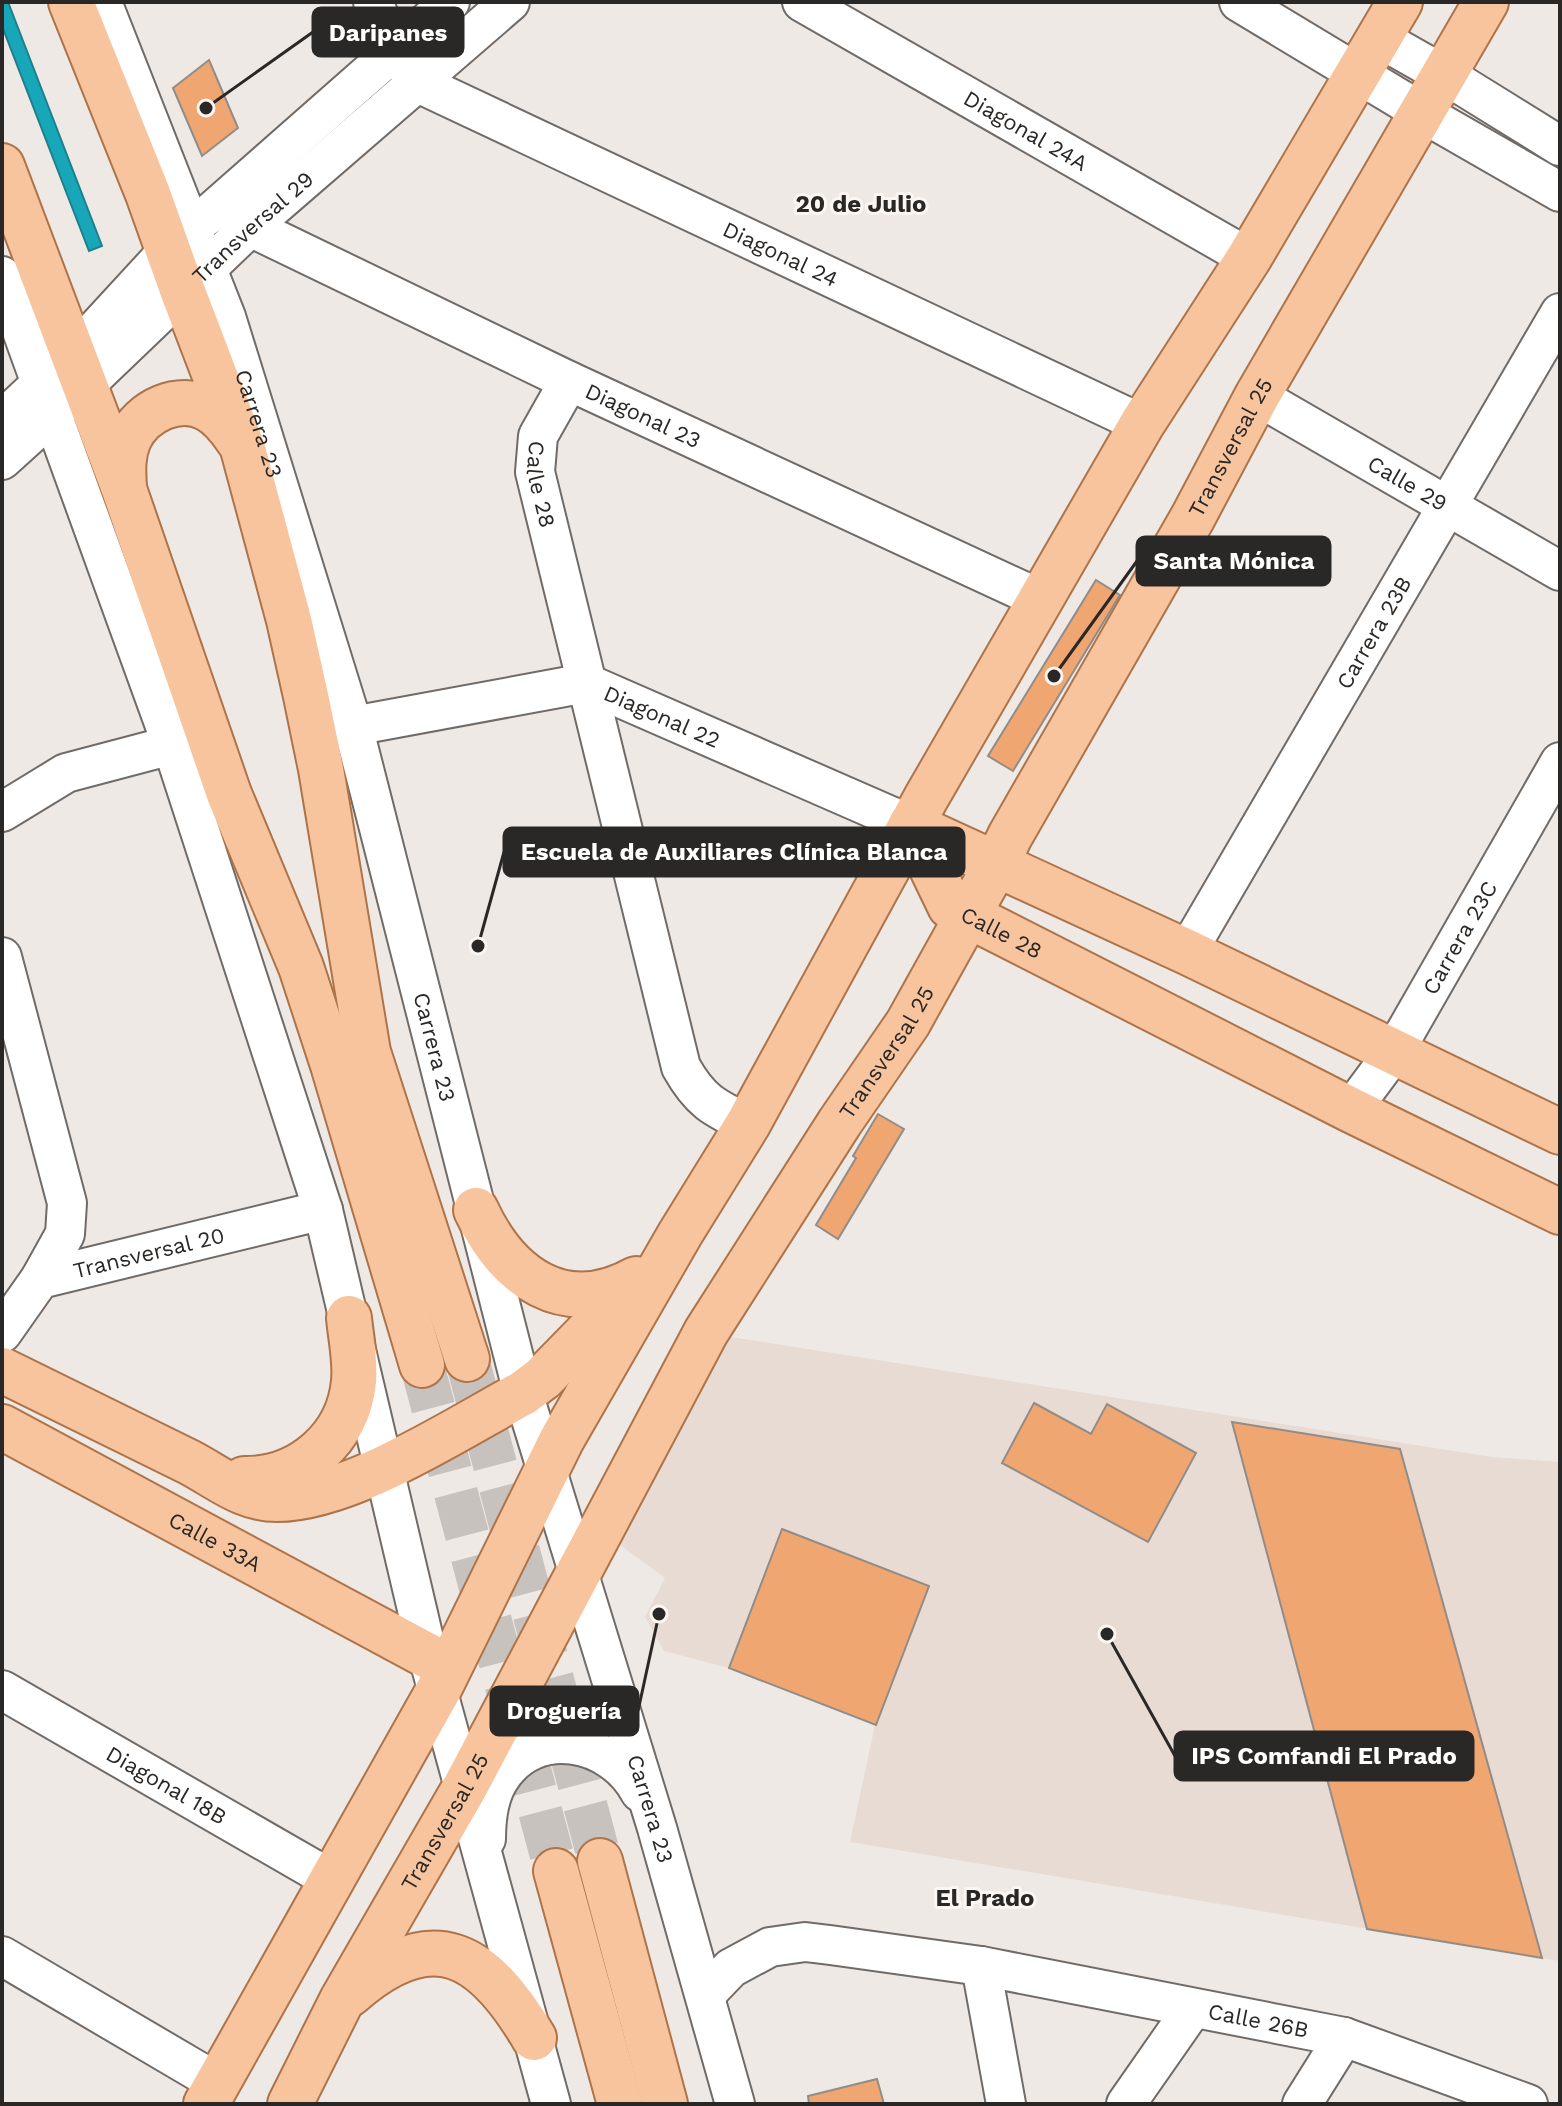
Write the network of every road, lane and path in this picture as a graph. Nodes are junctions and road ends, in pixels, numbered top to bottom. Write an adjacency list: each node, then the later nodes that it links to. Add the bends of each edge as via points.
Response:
1 (71, 2): 19 (main road, via 148,194)
2 (102, 2): 19 (street, Carrera 23)
3 (373, 2): 10 (street)
4 (450, 2): 10 (street, Transversal 29)
5 (510, 2): 12 (street, Transversal 29)
6 (802, 2): 18 (street, Diagonal 24A)
7 (1239, 2): 9 (street)
8 (1486, 2): 11 (main road, Transversal 25)
9 (1379, 38): 11 (street); 13 (street); 18 (main road)
10 (394, 50): 12 (street); 19 (street, Transversal 29, via 208,215)
11 (1444, 74): 13 (main road, Transversal 25); 14 (street)
12 (418, 83): 17 (street, Transversal 29); 26 (street, Diagonal 24)
13 (1421, 112): 16 (street); 24 (main road, Transversal 25)
14 (1560, 146)
15 (2, 166): 23 (main road)
16 (1560, 192)
17 (250, 227): 19 (street, Transversal 29); 22 (street, Diagonal 23)
18 (1249, 258): 26 (main road)
19 (187, 260): 23 (street, Transversal 29); 27 (main road, Carrera 23); 34 (street, Carrera 23, via 226,317)
20 (2, 276): 23 (street)
21 (1560, 313): 30 (street, Carrera 23B)
22 (569, 381): 32 (street, Diagonal 23); 33 (street, Calle 28, via 538,436 535,472)
23 (63, 384): 25 (street, Transversal 29); 28 (street, Transversal 29); 29 (main road); 35 (street)
24 (1257, 396): 30 (street, Calle 29); 39 (main road, Transversal 25)
25 (2, 420)
26 (1142, 424): 32 (main road)
27 (243, 449): 29 (main road, via 208,409 184,403 165,406 147,416 128,441); 55 (main road, Carrera 23, via 306,696 368,1052)
28 (2, 460)
29 (124, 489): 56 (main road, via 229,794 301,967)
30 (1447, 507): 31 (street, Calle 29); 41 (street, Carrera 23B)
31 (1560, 571)
32 (1040, 599): 38 (main road)
33 (586, 683): 34 (street, Diagonal 22); 38 (street, Diagonal 22); 45 (street, Calle 28, via 681,1067 695,1091)
34 (353, 726): 48 (street, Carrera 23)
35 (172, 745): 37 (street, via 66,773); 47 (street)
36 (1560, 762): 43 (street, Carrera 23C)
37 (2, 812)
38 (911, 825): 39 (main road); 40 (main road, Calle 28, via 950,906); 45 (main road)
39 (997, 863): 40 (main road, Transversal 25); 41 (main road)
40 (968, 916): 44 (main road, Calle 28); 63 (main road, Transversal 25, via 908,1023 706,1332)
41 (1187, 952): 43 (main road)
42 (2, 957): 52 (street, via 67,1203 65,1234)
43 (1394, 1052): 44 (street, Carrera 23C); 46 (main road)
44 (1351, 1110): 49 (main road, Calle 28)
45 (748, 1124): 50 (main road)
46 (1560, 1132)
47 (323, 1210): 52 (street, Transversal 20); 53 (street)
48 (476, 1210): 51 (main road, via 512,1264 559,1293 603,1293); 58 (street, Carrera 23)
49 (1560, 1212)
50 (680, 1234): 51 (main road); 61 (main road)
51 (645, 1274): 58 (main road)
52 (40, 1279): 54 (street)
53 (349, 1318): 60 (main road, via 352,1395 324,1447 299,1466 269,1478 227,1477); 62 (street)
54 (2, 1333)
55 (467, 1359)
56 (422, 1365)
57 (2, 1370): 60 (main road)
58 (523, 1393): 61 (street, Carrera 23); 62 (main road)
59 (2, 1427): 64 (main road, Calle 33A)
60 (197, 1466): 62 (main road, via 246,1494 278,1499 335,1488)
61 (546, 1467): 63 (street, Carrera 23); 64 (main road)
62 (383, 1468): 64 (street)
63 (578, 1570): 66 (main road, Transversal 25); 67 (street, Carrera 23)
64 (433, 1674): 66 (street); 71 (main road)
65 (2, 1690): 71 (street, Diagonal 18B)
66 (465, 1787): 70 (street); 75 (main road, Transversal 25)
67 (657, 1828): 70 (street, via 637,1786 614,1761 589,1748 544,1747 507,1768 491,1797 486,1834); 74 (street, Carrera 23)
68 (600, 1861): 83 (main road)
69 (556, 1871): 82 (main road)
70 (491, 1879): 78 (street)
71 (332, 1880): 79 (main road)
72 (2, 1956): 79 (street)
73 (981, 1966): 74 (street, Calle 26B, via 794,1943 752,1954); 76 (street, Calle 26B); 85 (street)
74 (706, 1994): 84 (street, Carrera 23)
75 (342, 2000): 78 (main road, via 391,1964 424,1954 446,1955 468,1961 493,1980); 80 (main road, Transversal 25)
76 (1193, 2008): 77 (street, Calle 26B); 86 (street)
77 (1344, 2037): 87 (street); 88 (street, Calle 26B)
78 (534, 2038): 81 (street)
79 (212, 2093)
80 (290, 2104)
81 (551, 2104)
82 (620, 2104)
83 (665, 2104)
84 (735, 2104)
85 (1006, 2104)
86 (1126, 2104)
87 (1302, 2104)
88 (1528, 2104)

